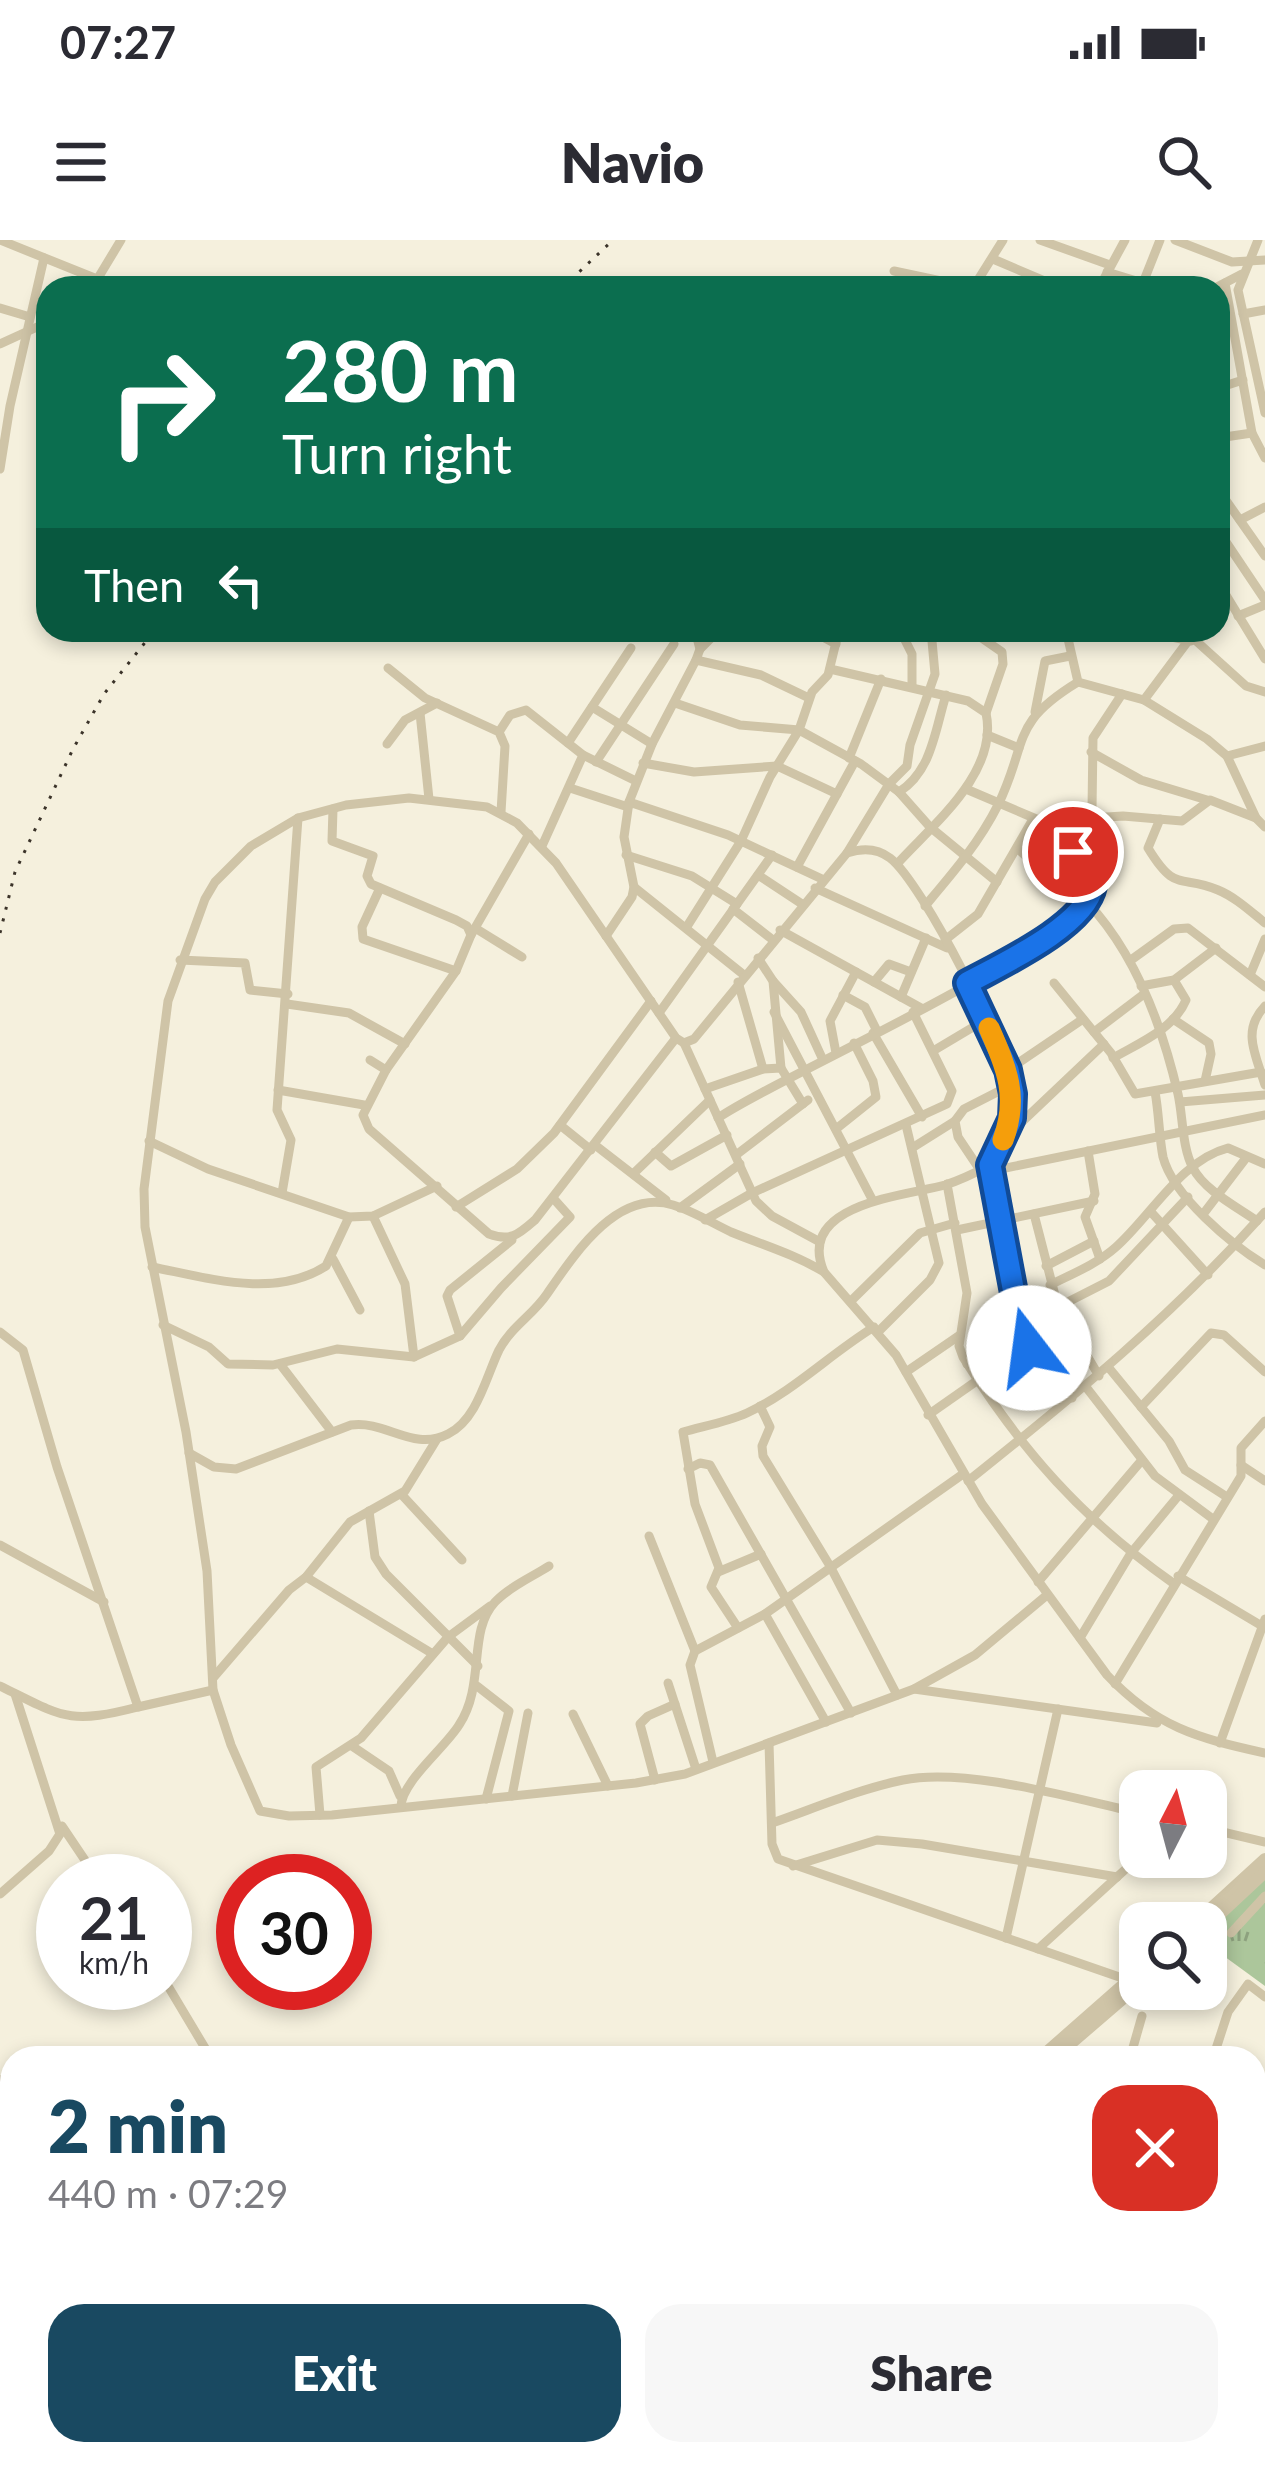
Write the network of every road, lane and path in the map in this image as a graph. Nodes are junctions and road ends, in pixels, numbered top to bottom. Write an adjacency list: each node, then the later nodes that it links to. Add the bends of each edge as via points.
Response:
1 (0, 240): 10 (street)
2 (121, 240): 18 (street)
3 (1003, 240): 11 (street)
4 (1125, 240): 13 (street)
5 (1160, 240): 24 (street)
6 (1174, 240): 9 (street)
7 (1258, 240): 14 (street)
8 (1047, 241): 13 (street)
9 (1201, 245): 14 (street)
10 (44, 258): 16 (street); 17 (street)
11 (993, 259): 20 (street); 21 (street)
12 (1265, 260): 14 (street)
13 (1109, 268): 22 (street); 23 (street)
14 (1245, 269): 25 (street); 31 (street, via 1238,290)
15 (894, 271): 19 (street)
16 (40, 276)
17 (79, 276)
18 (99, 276)
19 (918, 276)
20 (982, 276)
21 (1033, 276)
22 (1105, 276)
23 (1124, 276)
24 (1146, 276)
25 (1230, 279)
26 (36, 292): 29 (street)
27 (0, 308): 29 (street)
28 (1265, 310): 31 (street)
29 (30, 317): 34 (street)
30 (1230, 318): 33 (street)
31 (1245, 320): 33 (street); 39 (street)
32 (36, 327): 34 (street)
33 (1234, 331): 35 (street); 37 (street)
34 (26, 332): 36 (street); 43 (street)
35 (1230, 332)
36 (0, 344)
37 (1243, 380): 38 (street); 40 (street)
38 (1230, 384)
39 (1265, 412)
40 (1252, 433): 41 (street); 42 (street)
41 (1230, 436)
42 (1265, 458)
43 (0, 469)
44 (1230, 506): 46 (street)
45 (1265, 507): 46 (street)
46 (1240, 520): 48 (street)
47 (1230, 551): 50 (street)
48 (1265, 556)
49 (1230, 602): 51 (street)
50 (1265, 603): 51 (street)
51 (1238, 616): 66 (street)
52 (696, 642): 64 (street)
53 (709, 642): 64 (street)
54 (833, 642): 62 (street)
55 (906, 642): 71 (street)
56 (933, 642): 72 (street)
57 (990, 642): 83 (street, via 1004,658)
58 (1068, 642): 65 (street)
59 (1187, 642): 77 (street)
60 (1195, 642): 73 (street, via 1246,686)
61 (674, 644): 84 (street)
62 (836, 644): 68 (street)
63 (631, 648): 80 (street)
64 (698, 655): 76 (street); 79 (street)
65 (1070, 656): 70 (street); 81 (street, via 1045,661)
66 (1265, 659)
67 (388, 668): 78 (street)
68 (830, 669): 69 (street); 76 (street)
69 (881, 680): 71 (street); 97 (street)
70 (1078, 682): 74 (street); 81 (street)
71 (912, 687): 72 (street)
72 (929, 691): 75 (street); 103 (street, via 907,766)
73 (1265, 692)
74 (1122, 694): 77 (street); 93 (street)
75 (946, 695): 83 (street); 106 (street, via 920,775)
76 (808, 698): 85 (street)
77 (1144, 700): 95 (street)
78 (437, 703): 82 (street); 86 (street)
79 (675, 703): 85 (street, via 740,725); 90 (street)
80 (592, 707): 84 (street); 88 (street)
81 (1035, 712): 92 (street)
82 (420, 713): 89 (street); 108 (street)
83 (986, 713): 87 (street)
84 (620, 726): 90 (street); 98 (street)
85 (799, 730): 97 (street); 100 (street)
86 (499, 732): 88 (street, via 526,710); 113 (street)
87 (986, 735): 92 (street); 105 (street)
88 (568, 743): 94 (street)
89 (387, 744)
90 (652, 744): 99 (street)
91 (1265, 746): 95 (street)
92 (1019, 748): 110 (street)
93 (1090, 752): 96 (street); 101 (street)
94 (584, 754): 98 (street); 104 (street)
95 (1227, 756): 118 (street)
96 (1103, 759): 101 (street); 109 (street, via 1141,780)
97 (852, 760): 103 (street); 107 (street)
98 (596, 762): 102 (street)
99 (643, 764): 100 (street, via 694,772); 102 (street)
100 (777, 766): 107 (street); 121 (street)
101 (1094, 770): 116 (street)
102 (636, 782): 111 (street)
103 (889, 784): 106 (street); 124 (street)
104 (570, 788): 111 (street); 122 (street)
105 (966, 789): 110 (street); 119 (street)
106 (899, 792): 119 (street)
107 (837, 794): 129 (street)
108 (429, 799): 112 (street); 113 (street)
109 (1210, 800): 117 (street, via 1182,820); 118 (street)
110 (999, 803): 115 (street); 127 (street)
111 (628, 805): 121 (street); 125 (street)
112 (333, 809): 114 (street); 134 (street, via 332,841 369,852 367,880)
113 (501, 812): 120 (street)
114 (298, 818): 152 (street, via 264,836 215,882); 168 (street)
115 (1033, 819): 116 (street); 123 (street)
116 (1090, 819): 117 (street); 136 (street, via 1072,859 1093,886)
117 (1160, 819): 140 (street, via 1148,848 1172,878 1219,890)
118 (1261, 822)
119 (930, 827): 127 (street); 128 (street)
120 (529, 834): 122 (street); 142 (street)
121 (741, 841): 126 (street); 135 (street)
122 (542, 846): 144 (street)
123 (1017, 848): 131 (street); 136 (street, via 1063,890)
124 (847, 854): 128 (street, via 862,848); 132 (street)
125 (626, 855): 133 (street); 135 (street)
126 (772, 855): 129 (street); 130 (street)
127 (965, 857): 131 (street); 139 (street)
128 (897, 864): 139 (street)
129 (797, 867): 132 (street)
130 (758, 875): 137 (street); 138 (street)
131 (997, 882): 148 (street)
132 (819, 884): 137 (street); 145 (street)
133 (634, 887): 141 (street); 144 (street)
134 (380, 888): 142 (street); 154 (street, via 363,939)
135 (713, 889): 138 (street); 141 (street)
136 (1089, 899): 153 (street); 162 (street, via 1043,939)
137 (802, 904): 143 (street)
138 (735, 906): 143 (street); 147 (street)
139 (925, 906): 148 (street)
140 (1265, 923)
141 (686, 928): 147 (street)
142 (473, 932): 150 (street); 154 (street)
143 (777, 935): 151 (street); 155 (street)
144 (606, 936): 169 (street)
145 (926, 938): 148 (street); 156 (street)
146 (1265, 939): 157 (street)
147 (707, 945): 158 (street); 172 (street)
148 (947, 945): 162 (street)
149 (1216, 948): 153 (street, via 1181,927); 157 (street); 159 (street)
150 (521, 957)
151 (758, 958): 158 (street); 160 (street)
152 (180, 960): 168 (street, via 244,963 250,991); 216 (street)
153 (1131, 960): 165 (street)
154 (455, 971): 182 (street)
155 (856, 972): 161 (street); 166 (street)
156 (911, 973): 161 (street, via 889,964); 167 (street)
157 (1250, 975): 164 (street)
158 (741, 979): 180 (street, via 694,1040); 189 (street)
159 (1174, 980): 165 (street); 174 (street, via 1186,1000)
160 (773, 981): 173 (street); 188 (street, via 801,1012)
161 (874, 982): 167 (street)
162 (967, 983): 171 (street); 176 (street)
163 (1054, 983): 175 (street)
164 (1265, 987)
165 (1143, 990): 178 (street); 179 (street)
166 (843, 995): 177 (street, via 865,1007); 185 (street, via 830,1021)
167 (901, 997): 171 (street)
168 (287, 999): 182 (street, via 350,1013); 198 (street)
169 (652, 1001): 172 (street); 211 (street)
170 (1265, 1006): 194 (street, via 1250,1034)
171 (917, 1010): 177 (street); 184 (street)
172 (659, 1012): 180 (street)
173 (774, 1012): 191 (street); 193 (street)
174 (1173, 1018): 179 (street); 195 (street, via 1209,1043)
175 (1083, 1019): 178 (street); 192 (street)
176 (985, 1020): 184 (street); 192 (street)
177 (875, 1032): 181 (street); 207 (street)
178 (1094, 1032): 183 (street)
179 (1158, 1033): 186 (street); 197 (street)
180 (680, 1041): 201 (street); 218 (street)
181 (854, 1043): 185 (street); 212 (street, via 876,1097)
182 (405, 1044): 190 (street)
183 (1104, 1044): 186 (street); 217 (street)
184 (932, 1051): 207 (street, via 952,1091 947,1104)
185 (836, 1053): 188 (street)
186 (1114, 1058): 199 (street, via 1135,1094)
187 (370, 1060): 190 (street)
188 (824, 1060): 191 (street)
189 (763, 1069): 193 (street); 201 (street)
190 (386, 1070): 205 (street)
191 (804, 1070): 193 (street); 200 (street)
192 (1008, 1070): 196 (street)
193 (785, 1073): 204 (street); 208 (street)
194 (1264, 1077): 195 (street)
195 (1205, 1081): 197 (street)
196 (1011, 1085): 209 (street); 217 (street)
197 (1176, 1085): 199 (street); 203 (street)
198 (278, 1090): 205 (street); 234 (street, via 291,1140)
199 (1155, 1092): 215 (street)
200 (817, 1093): 204 (street); 212 (street)
201 (708, 1095): 208 (street); 222 (street)
202 (1265, 1095): 203 (street)
203 (1180, 1102): 213 (street)
204 (803, 1104): 224 (street)
205 (364, 1105): 232 (street, via 369,1129)
206 (1264, 1115): 213 (street)
207 (922, 1117): 210 (street)
208 (718, 1118): 214 (street)
209 (955, 1121): 219 (street); 228 (street, via 958,1137)
210 (906, 1124): 219 (street); 223 (street)
211 (560, 1125): 218 (street); 242 (street, via 517,1168)
212 (836, 1129): 223 (street)
213 (1186, 1132): 215 (street); 227 (street)
214 (727, 1135): 222 (street, via 671,1166); 224 (street)
215 (1163, 1136): 221 (street); 231 (street)
216 (149, 1141): 234 (street); 262 (street, via 144,1189)
217 (1003, 1141): 228 (street)
218 (593, 1147): 229 (street); 238 (street)
219 (912, 1148): 233 (street)
220 (1265, 1148): 225 (street)
221 (1088, 1151): 228 (street); 240 (street)
222 (656, 1152): 229 (street)
223 (849, 1152): 235 (street); 239 (street)
224 (738, 1160): 235 (street); 241 (street)
225 (1249, 1160): 226 (street); 227 (street, via 1221,1149); 236 (street)
226 (1265, 1164)
227 (1192, 1168): 231 (street); 236 (street)
228 (987, 1169): 230 (street); 250 (street)
229 (633, 1174): 241 (street)
230 (947, 1184): 233 (street); 253 (street)
231 (1176, 1184): 237 (street); 243 (street)
232 (437, 1186): 242 (street); 246 (street)
233 (924, 1190): 239 (street); 252 (street)
234 (282, 1193): 248 (street)
235 (752, 1193): 249 (street); 256 (street, via 772,1216)
236 (1219, 1194): 245 (street); 247 (street)
237 (1188, 1197): 245 (street); 251 (street)
238 (553, 1198): 254 (street); 273 (street, via 570,1217)
239 (873, 1201): 256 (street, via 832,1222)
240 (1094, 1201): 244 (street); 255 (street, via 1085,1217)
241 (676, 1206): 249 (street); 289 (street, via 627,1208 582,1246 504,1341 463,1424)
242 (456, 1207): 254 (street, via 489,1234)
243 (1151, 1212): 251 (street); 258 (street)
244 (1034, 1214): 250 (street); 261 (street)
245 (1204, 1214): 257 (street)
246 (373, 1216): 248 (street); 275 (street, via 408,1295)
247 (1261, 1216): 257 (street)
248 (349, 1217): 259 (street)
249 (705, 1220): 263 (street)
250 (1001, 1221): 253 (street); 274 (street)
251 (1162, 1225): 264 (street); 267 (street, via 1109,1281)
252 (932, 1227): 253 (street); 266 (street); 270 (street, via 936,1272)
253 (956, 1227): 272 (street, via 968,1293)
254 (516, 1237): 273 (street, via 450,1290)
255 (1094, 1241): 258 (street); 261 (street)
256 (820, 1242): 263 (street)
257 (1234, 1246): 260 (street); 264 (street)
258 (1100, 1258): 265 (street)
259 (333, 1259): 262 (street, via 289,1281 247,1284); 268 (street)
260 (1265, 1264)
261 (1046, 1266): 265 (street)
262 (152, 1267): 269 (street)
263 (824, 1272): 266 (street)
264 (1208, 1275): 279 (street)
265 (1050, 1286): 267 (street)
266 (852, 1300): 270 (street)
267 (1058, 1307): 279 (street)
268 (360, 1310)
269 (163, 1325): 276 (street, via 228,1364); 291 (street)
270 (876, 1329): 278 (street); 284 (street)
271 (0, 1332): 316 (street, via 23,1350)
272 (960, 1335): 277 (street); 278 (street)
273 (460, 1336): 275 (street)
274 (1023, 1338): 277 (street); 283 (street)
275 (414, 1357): 276 (street, via 338,1349)
276 (280, 1364): 288 (street)
277 (967, 1364): 281 (street)
278 (906, 1372): 286 (street)
279 (1104, 1372): 282 (street); 285 (street)
280 (1265, 1372): 285 (street, via 1211,1333)
281 (978, 1380): 286 (street); 290 (street)
282 (1086, 1387): 283 (street); 292 (street)
283 (1072, 1398): 290 (street)
284 (760, 1406): 294 (street, via 682,1432); 309 (street, via 770,1427 764,1456)
285 (1141, 1407): 299 (street, via 1185,1470)
286 (928, 1415): 295 (street)
287 (1265, 1421): 293 (street, via 1241,1448)
288 (332, 1432): 289 (street, via 360,1424); 291 (street, via 236,1469)
289 (436, 1439): 297 (street)
290 (1018, 1441): 295 (street); 301 (street)
291 (189, 1454): 327 (street)
292 (1142, 1460): 298 (street); 301 (street)
293 (1241, 1465): 296 (street); 299 (street)
294 (688, 1469): 306 (street, via 710,1465); 310 (street)
295 (965, 1477): 309 (street); 313 (street)
296 (1265, 1481)
297 (401, 1495): 300 (street); 307 (street)
298 (1179, 1496): 302 (street); 305 (street)
299 (1227, 1497): 302 (street)
300 (369, 1511): 311 (street, via 350,1522); 321 (street, via 379,1564)
301 (1090, 1519): 305 (street); 313 (street)
302 (1213, 1519): 312 (street)
303 (649, 1536): 323 (street)
304 (0, 1545): 316 (street)
305 (1131, 1553): 312 (street); 322 (street)
306 (761, 1554): 310 (street); 315 (street)
307 (462, 1560)
308 (549, 1566): 317 (street)
309 (830, 1566): 315 (street); 333 (street)
310 (718, 1573): 320 (street, via 711,1587)
311 (306, 1577): 324 (street); 327 (street)
312 (1175, 1579): 319 (street); 328 (street)
313 (1038, 1582): 314 (street)
314 (1047, 1594): 322 (street); 331 (street, via 975,1655)
315 (785, 1597): 318 (street); 337 (street)
316 (104, 1603): 335 (street)
317 (492, 1605): 321 (street); 325 (street)
318 (765, 1614): 320 (street); 340 (street)
319 (1263, 1622): 343 (street)
320 (738, 1628): 323 (street)
321 (448, 1636): 324 (street); 325 (street)
322 (1080, 1638): 328 (street)
323 (695, 1651): 346 (street, via 690,1665)
324 (433, 1654): 344 (street)
325 (478, 1666): 330 (street)
326 (668, 1682): 334 (street)
327 (213, 1684): 335 (street); 355 (street, via 260,1811)
328 (1115, 1684): 341 (street)
329 (0, 1686): 332 (street)
330 (476, 1686): 352 (street, via 509,1711); 353 (street, via 456,1730)
331 (914, 1689): 333 (street); 336 (street)
332 (15, 1694): 335 (street, via 66,1718); 356 (street)
333 (897, 1695): 337 (street)
334 (675, 1704): 347 (street); 348 (street, via 640,1724)
335 (138, 1707)
336 (1058, 1709): 341 (street); 350 (street)
337 (851, 1712): 340 (street)
338 (528, 1713): 351 (street)
339 (573, 1714): 349 (street)
340 (826, 1722): 342 (street)
341 (1163, 1724): 343 (street)
342 (769, 1743): 346 (street); 357 (street)
343 (1220, 1743): 345 (street)
344 (352, 1746): 353 (street, via 388,1771); 355 (street, via 316,1767)
345 (1265, 1753)
346 (713, 1762): 347 (street)
347 (696, 1769): 348 (street)
348 (655, 1780): 349 (street)
349 (608, 1786): 351 (street)
350 (1039, 1791): 354 (street); 357 (street, via 908,1779); 362 (street)
351 (512, 1796): 352 (street)
352 (486, 1798): 353 (street)
353 (401, 1803): 355 (street)
354 (1119, 1808)
355 (320, 1815)
356 (56, 1817): 360 (street); 366 (street, via 56,1845)
357 (772, 1822): 363 (street, via 773,1850)
358 (1227, 1833): 359 (street)
359 (1265, 1842)
360 (80, 1854)
361 (1265, 1859): 368 (street)
362 (1025, 1860): 363 (street, via 877,1840); 365 (street); 371 (street)
363 (793, 1866): 371 (street)
364 (1265, 1871): 369 (street)
365 (1117, 1877): 372 (street)
366 (0, 1894)
367 (1265, 1896): 370 (street)
368 (1218, 1902)
369 (1227, 1907)
370 (1231, 1933)
371 (1006, 1938): 372 (street)
372 (1038, 1948): 373 (street)
373 (1119, 1973)
374 (1119, 1992): 380 (street)
375 (1119, 1995): 381 (street)
376 (1265, 1997): 383 (street, via 1248,1984)
377 (182, 2010): 379 (street)
378 (1142, 2016): 382 (street)
379 (204, 2046)
380 (1054, 2046)
381 (1066, 2046)
382 (1133, 2046)
383 (1218, 2046)

